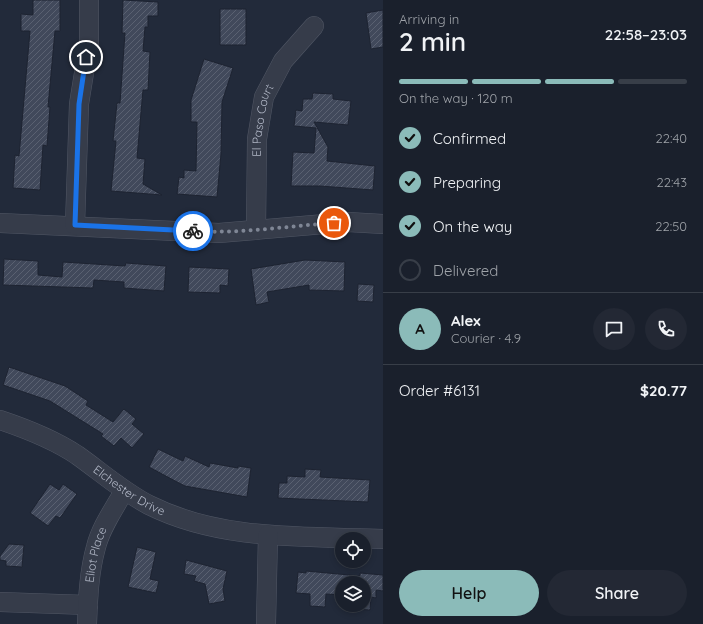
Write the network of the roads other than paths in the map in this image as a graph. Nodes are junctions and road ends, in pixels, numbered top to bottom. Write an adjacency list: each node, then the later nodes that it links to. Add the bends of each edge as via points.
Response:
1 (89, 0): 5 (street, via 89,42 79,104)
2 (314, 26): 6 (street, El Paso Court, via 283,61 264,97 257,138)
3 (0, 223): 5 (street)
4 (383, 224): 6 (street, via 348,222)
5 (75, 225): 6 (street, via 219,233)
6 (256, 230)
7 (0, 420): 8 (street, Elchester Drive, via 49,438 77,455)
8 (124, 491): 9 (street, Elchester Drive, via 183,520 224,531); 12 (street, Eliot Place, via 96,546)
9 (268, 535): 10 (street, Elchester Drive); 14 (street)
10 (383, 539)
11 (0, 602): 12 (street)
12 (88, 605): 13 (street, Eliot Place)
13 (87, 624)
14 (266, 624)

